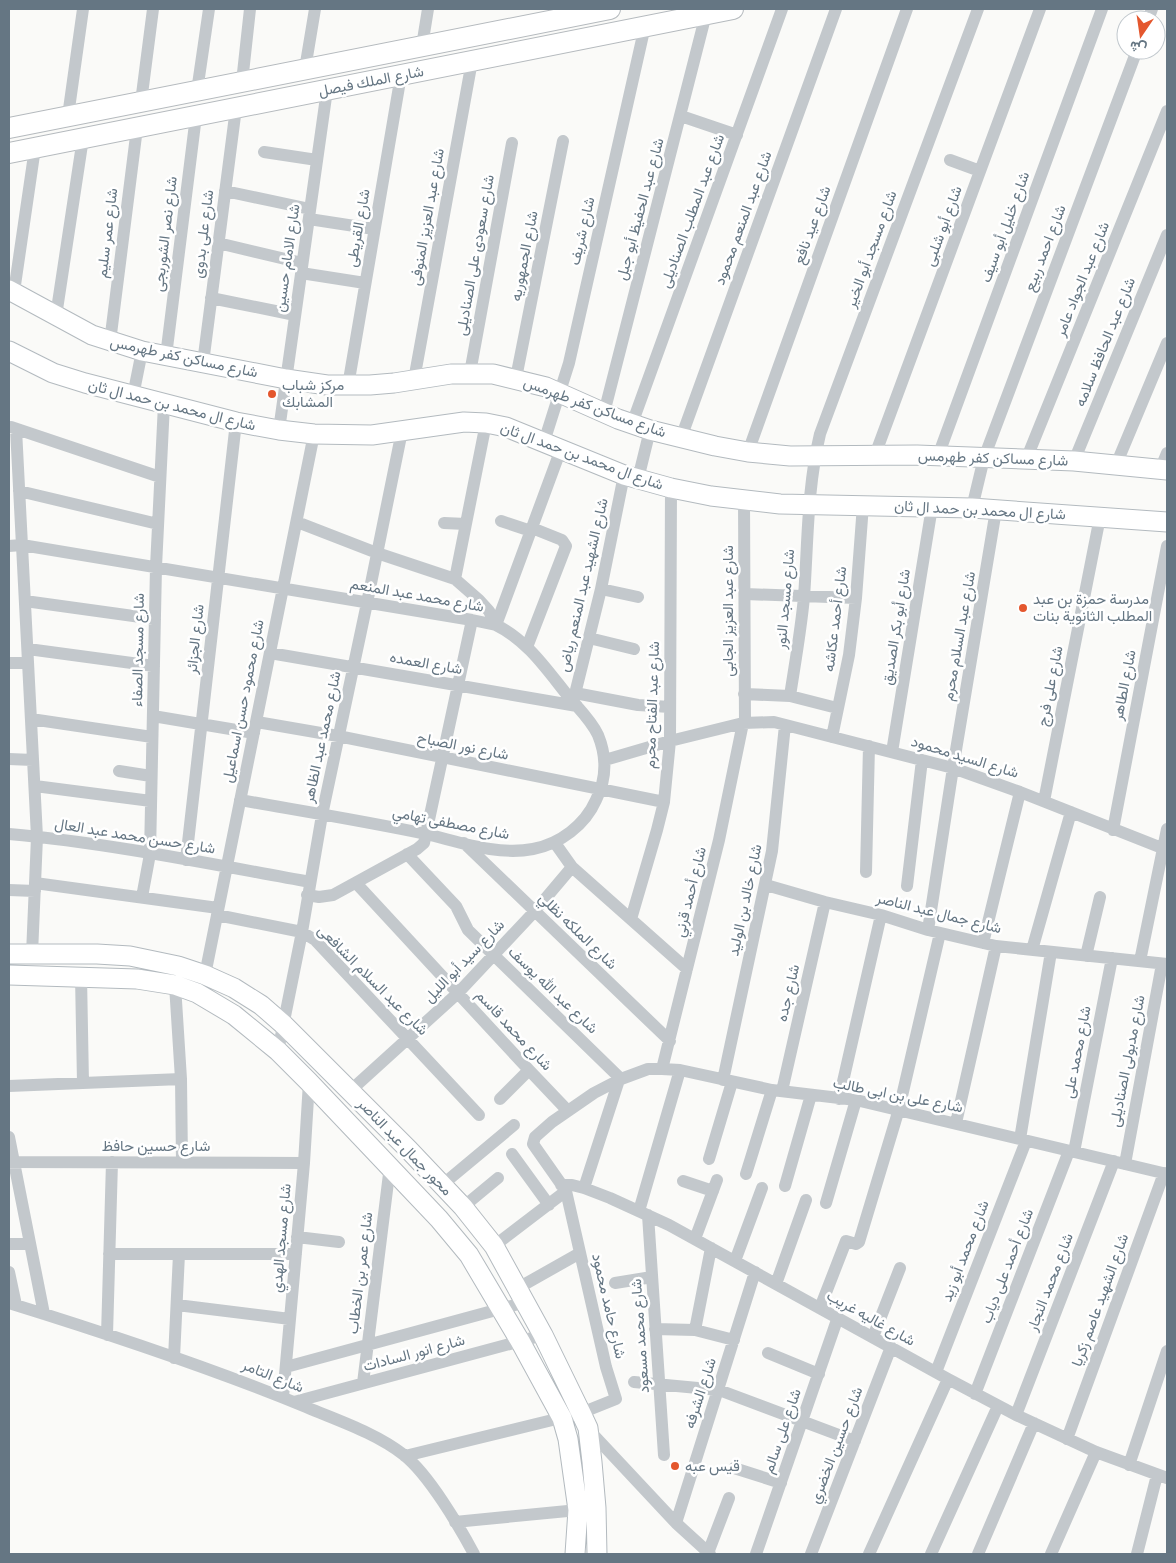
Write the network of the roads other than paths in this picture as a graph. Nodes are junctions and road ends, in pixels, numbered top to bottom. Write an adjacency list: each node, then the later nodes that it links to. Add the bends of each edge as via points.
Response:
1 (83, 9): 32 (street)
2 (153, 9): 29 (street)
3 (208, 9): 28 (street)
4 (250, 9): 26 (street)
5 (315, 9): 24 (street)
6 (428, 9): 21 (street)
7 (610, 9): 17 (main road, شارع الملك فيصل)
8 (615, 9): 19 (main road, via 612,21)
9 (733, 9): 16 (main road, شارع الملك فيصل)
10 (782, 9): 37 (street, شارع عبد المطلب الصناديلى)
11 (836, 9): 81 (street, شارع عبد المنعم محمود)
12 (907, 9): 83 (street, شارع عيد نافع)
13 (978, 9): 86 (street, شارع مسجد أبو الخير, via 824,422)
14 (1040, 9): 46 (street, شارع أبو شلبى)
15 (1102, 9): 85 (street, شارع خليل أبو سيف)
16 (706, 14): 18 (main road, شارع الملك فيصل); 34 (street, شارع عبد الحفيظ أبو جبل)
17 (576, 16): 20 (main road, via 588,27); 21 (main road, شارع الملك فيصل)
18 (645, 26): 19 (main road, شارع الملك فيصل); 69 (street, شارع شريف)
19 (623, 31): 20 (main road, شارع الملك فيصل)
20 (586, 38): 23 (main road, شارع الملك فيصل)
21 (422, 46): 24 (main road, شارع الملك فيصل)
22 (1133, 60): 87 (street, شارع احمد ربيع)
23 (472, 61): 25 (main road, شارع الملك فيصل); 67 (street, شارع عبد العزيز المنوفى)
24 (305, 69): 26 (main road, شارع الملك فيصل)
25 (401, 75): 27 (main road, شارع الملك فيصل); 49 (street, شارع القريطى)
26 (242, 82): 28 (main road, شارع الملك فيصل)
27 (327, 90): 30 (main road, شارع الملك فيصل); 44 (street, شارع الامام حسين)
28 (197, 91): 29 (main road, شارع الملك فيصل)
29 (141, 102): 32 (main road, شارع الملك فيصل)
30 (236, 108): 33 (main road, شارع الملك فيصل); 47 (street, شارع على بدوى)
31 (1167, 110): 88 (street, شارع عبد الجواد عامر)
32 (68, 116): 35 (main road, شارع الملك فيصل)
33 (196, 116): 36 (main road, شارع الملك فيصل); 62 (street, شارع نصر الشوربجى)
34 (681, 116): 37 (street); 72 (street, شارع عبد الحفيظ أبو جبل)
35 (9, 128)
36 (137, 128): 38 (main road, شارع الملك فيصل); 58 (street, شارع عمر سليم)
37 (737, 135): 75 (street, شارع عبد المطلب الصناديلى)
38 (83, 138): 41 (main road, شارع الملك فيصل); 57 (street)
39 (563, 140): 65 (street, شارع الجمهوريه)
40 (512, 143): 64 (street, شارع سعودى على الصناديلى)
41 (35, 148): 43 (main road, شارع الملك فيصل); 54 (street)
42 (264, 152): 44 (street)
43 (9, 153)
44 (317, 160): 48 (street, شارع الامام حسين)
45 (950, 160): 46 (street)
46 (980, 171): 84 (street, شارع أبو شلبى)
47 (225, 191): 48 (street); 51 (street, شارع على بدوى)
48 (309, 214): 49 (street); 52 (street, شارع الامام حسين)
49 (374, 230): 53 (street, شارع القريطى)
50 (1167, 235): 89 (street, شارع عبد الحافظ سلامه)
51 (218, 243): 52 (street); 55 (street, شارع على بدوى)
52 (302, 268): 53 (street); 56 (street, شارع الامام حسين)
53 (365, 283): 68 (street, شارع القريطى)
54 (11, 291): 57 (street, شارع مساكن كفر طهرمس)
55 (211, 298): 56 (street); 63 (street, شارع على بدوى)
56 (295, 315): 66 (street, شارع الامام حسين)
57 (56, 316): 58 (street, شارع مساكن كفر طهرمس)
58 (110, 342): 61 (street, شارع مساكن كفر طهرمس)
59 (1167, 343): 91 (street)
60 (9, 351): 70 (street, شارع ال محمد بن حمد ال ثان, via 85,384)
61 (142, 351): 62 (street, شارع مساكن كفر طهرمس); 70 (street)
62 (166, 356): 63 (street, شارع مساكن كفر طهرمس)
63 (203, 363): 66 (street, شارع مساكن كفر طهرمس)
64 (470, 373): 65 (street, شارع مساكن كفر طهرمس); 67 (street, شارع مساكن كفر طهرمس)
65 (516, 378): 69 (street, شارع مساكن كفر طهرمس)
66 (286, 379): 68 (street, شارع مساكن كفر طهرمس); 77 (street, شارع الامام حسين)
67 (414, 380): 68 (street, شارع مساكن كفر طهرمس)
68 (348, 386)
69 (560, 392): 72 (street, شارع مساكن كفر طهرمس); 82 (street, شارع شريف)
70 (133, 396): 71 (street, شارع ال محمد بن حمد ال ثان)
71 (164, 404): 73 (street, شارع ال محمد بن حمد ال ثان); 92 (street, شارع مسجد الصفاء)
72 (604, 413): 75 (street, شارع مساكن كفر طهرمس)
73 (236, 422): 77 (street, شارع ال محمد بن حمد ال ثان); 115 (street, شارع الجزائر)
74 (486, 423): 79 (street, شارع ال محمد بن حمد ال ثان, via 464,422); 82 (street, شارع ال محمد بن حمد ال ثان); 108 (street)
75 (632, 424): 78 (street, شارع مساكن كفر طهرمس)
76 (13, 427): 92 (street); 95 (street)
77 (279, 430): 80 (street, شارع ال محمد بن حمد ال ثان)
78 (650, 430): 81 (street, شارع مساكن كفر طهرمس); 93 (street, شارع الشهيد عبد المنعم رياض)
79 (402, 431): 80 (street, شارع ال محمد بن حمد ال ثان, via 372,435); 113 (street, شارع محمد عبد الظاهر)
80 (314, 434): 104 (street, شارع محمود حسن اسماعيل)
81 (681, 438): 83 (street, شارع مساكن كفر طهرمس)
82 (553, 445): 93 (street, شارع ال محمد بن حمد ال ثان); 109 (street, شارع شريف)
83 (748, 452): 86 (street, شارع مساكن كفر طهرمس)
84 (875, 456): 85 (street, شارع مساكن كفر طهرمس); 86 (street, شارع مساكن كفر طهرمس)
85 (938, 456): 87 (street, شارع مساكن كفر طهرمس)
86 (815, 457): 97 (street, شارع مسجد أبو الخير)
87 (984, 458): 88 (street, شارع مساكن كفر طهرمس); 100 (street, شارع احمد ربيع)
88 (1026, 460): 89 (street, شارع مساكن كفر طهرمس)
89 (1074, 461): 91 (street, شارع مساكن كفر طهرمس)
90 (1165, 464): 91 (street, شارع مساكن كفر طهرمس)
91 (1116, 465)
92 (160, 477): 107 (street, شارع مسجد الصفاء)
93 (631, 477): 94 (street, شارع ال محمد بن حمد ال ثان); 118 (street, شارع الشهيد عبد المنعم رياض)
94 (671, 488): 96 (street, شارع ال محمد بن حمد ال ثان); 141 (street, شارع عبد الفتاح محرم)
95 (20, 492): 107 (street); 110 (street)
96 (744, 500): 97 (street, شارع ال محمد بن حمد ال ثان); 119 (street, شارع عبد العزيز الجابى)
97 (808, 504): 98 (street, شارع ال محمد بن حمد ال ثان); 120 (street, شارع مسجد النور)
98 (863, 505): 99 (street, شارع ال محمد بن حمد ال ثان); 122 (street, شارع أحمد عكاشه)
99 (932, 507): 100 (street, شارع ال محمد بن حمد ال ثان); 154 (street, شارع أبو بكر الصديق)
100 (972, 508): 101 (street, شارع ال محمد بن حمد ال ثان)
101 (996, 510): 102 (street, شارع ال محمد بن حمد ال ثان); 160 (street, شارع عبد السلام محرم)
102 (1100, 517): 105 (street, شارع ال محمد بن حمد ال ثان); 168 (street, شارع على فرج)
103 (501, 521): 109 (street)
104 (297, 522): 113 (street); 117 (street, شارع محمود حسن اسماعيل)
105 (1167, 522)
106 (444, 523): 108 (street)
107 (158, 524): 114 (street, شارع مسجد الصفاء)
108 (466, 524): 116 (street)
109 (532, 529): 127 (street, شارع شريف); 129 (street, via 562,540 566,546)
110 (22, 545): 111 (street, شارع محمد عبد المنعم); 114 (street, شارع محمد عبد المنعم); 123 (street)
111 (9, 546)
112 (1167, 546): 173 (street, شارع الطاهر)
113 (378, 553): 116 (street); 124 (street, شارع محمد عبد الظاهر)
114 (156, 567): 115 (street, شارع محمد عبد المنعم); 125 (street, شارع مسجد الصفاء)
115 (218, 578): 117 (street, شارع محمد عبد المنعم); 146 (street, شارع الجزائر)
116 (455, 579): 127 (street, via 479,600)
117 (283, 589): 124 (street, شارع محمد عبد المنعم); 132 (street, شارع محمود حسن اسماعيل)
118 (601, 589): 121 (street); 128 (street, شارع الشهيد عبد المنعم رياض)
119 (745, 594): 120 (street); 138 (street, شارع عبد العزيز الجابى)
120 (804, 596): 122 (street); 139 (street, شارع مسجد النور)
121 (638, 597)
122 (856, 598): 142 (street, شارع أحمد عكاشه, via 849,655)
123 (25, 601): 125 (street); 131 (street)
124 (367, 603): 126 (street, شارع محمد عبد المنعم); 136 (street, شارع محمد عبد الظاهر)
125 (155, 619): 135 (street, شارع مسجد الصفاء)
126 (472, 620): 127 (street, شارع محمد عبد المنعم); 137 (street)
127 (496, 625): 129 (street, شارع محمد عبد المنعم)
128 (589, 638): 130 (street); 140 (street, شارع الشهيد عبد المنعم رياض)
129 (527, 647): 140 (street, شارع محمد عبد المنعم)
130 (634, 649)
131 (28, 650): 134 (street); 135 (street)
132 (270, 653): 136 (street, شارع العمده); 148 (street, شارع محمود حسن اسماعيل)
133 (9, 663): 134 (street)
134 (28, 663): 144 (street)
135 (154, 666): 143 (street, شارع مسجد الصفاء)
136 (353, 667): 137 (street, شارع العمده); 149 (street, شارع محمد عبد الظاهر)
137 (458, 685): 140 (street, شارع العمده); 155 (street)
138 (744, 694): 139 (street); 145 (street, شارع عبد العزيز الجابى)
139 (790, 696): 142 (street)
140 (575, 700): 141 (street, شارع العمده); 158 (street, شارع محمد عبد المنعم, via 597,733)
141 (670, 707): 152 (street, شارع عبد الفتاح محرم)
142 (837, 708): 151 (street, شارع أحمد عكاشه)
143 (153, 716): 146 (street, شارع نور الصباح); 150 (street, شارع مسجد الصفاء)
144 (31, 719): 150 (street); 157 (street)
145 (744, 723): 147 (street, شارع السيد محمود); 152 (street, شارع السيد محمود); 211 (street, شارع أحمد قرني)
146 (202, 724): 148 (street, شارع نور الصباح); 182 (street, شارع الجزائر)
147 (785, 725): 151 (street, شارع السيد محمود); 187 (street, شارع خالد بن الوليد)
148 (255, 727): 149 (street, شارع نور الصباح); 166 (street, شارع محمود حسن اسماعيل)
149 (338, 736): 155 (street, شارع نور الصباح); 171 (street, شارع محمد عبد الظاهر)
150 (152, 737): 162 (street, شارع مسجد الصفاء)
151 (832, 737): 153 (street, شارع السيد محمود)
152 (670, 741): 158 (street, شارع السيد محمود); 169 (street, شارع عبد الفتاح محرم)
153 (869, 746): 154 (street, شارع السيد محمود); 185 (street)
154 (892, 752): 159 (street, شارع السيد محمود)
155 (442, 758): 164 (street, شارع نور الصباح); 175 (street)
156 (9, 759): 157 (street)
157 (33, 760): 163 (street)
158 (605, 760): 164 (street, شارع مصطفى تهامي)
159 (922, 760): 160 (street, شارع السيد محمود); 188 (street)
160 (953, 768): 165 (street, شارع السيد محمود); 200 (street, شارع عبد السلام محرم)
161 (119, 771): 162 (street)
162 (152, 776): 167 (street, شارع مسجد الصفاء)
163 (35, 786): 167 (street); 176 (street)
164 (601, 790): 169 (street, شارع نور الصباح); 178 (street, شارع مصطفى تهامي, via 582,821)
165 (1020, 792): 168 (street, شارع السيد محمود); 201 (street)
166 (240, 800): 171 (street, شارع مصطفى تهامي); 184 (street, شارع محمود حسن اسماعيل)
167 (151, 801): 180 (street, شارع مسجد الصفاء)
168 (1044, 801): 170 (street, شارع السيد محمود)
169 (664, 802): 198 (street, شارع عبد الفتاح محرم)
170 (1071, 812): 173 (street, شارع السيد محمود); 202 (street)
171 (322, 815): 175 (street, شارع مصطفى تهامي); 190 (street, شارع محمد عبد الظاهر)
172 (1167, 828): 179 (street)
173 (1113, 830): 179 (street, شارع السيد محمود)
174 (9, 834): 176 (street, شارع حسن محمد عبد العال)
175 (426, 834): 177 (street, شارع مصطفى تهامي); 181 (street, شارع حسن محمد عبد العال, via 421,846)
176 (37, 837): 180 (street, شارع حسن محمد عبد العال); 189 (street)
177 (464, 843): 178 (street, شارع مصطفى تهامي, via 514,852); 196 (street, شارع الملكه نظلي)
178 (555, 843): 183 (street)
179 (1165, 850): 209 (street)
180 (150, 854): 182 (street, شارع حسن محمد عبد العال); 192 (street, شارع مسجد الصفاء)
181 (407, 854): 186 (street, شارع حسن محمد عبد العال); 206 (street, شارع عبد الله يوسف, via 456,906 468,930)
182 (186, 860): 184 (street, شارع حسن محمد عبد العال)
183 (572, 866): 196 (street, شارع سيد أبو الليل); 198 (street)
184 (227, 867): 190 (street, شارع حسن محمد عبد العال); 195 (street, شارع محمود حسن اسماعيل)
185 (866, 872)
186 (356, 882): 190 (street, شارع حسن محمد عبد العال, via 333,895 319,897); 216 (street, شارع محمد قاسم)
187 (766, 885): 194 (street, شارع جمال عبد الناصر); 226 (street, شارع خالد بن الوليد)
188 (906, 886)
189 (35, 887): 191 (street, شارع عبد السلام الشافعى); 192 (street, شارع عبد السلام الشافعى); 205 (street)
190 (308, 889): 199 (street, شارع محمد عبد الظاهر)
191 (9, 890)
192 (142, 897): 195 (street, شارع عبد السلام الشافعى)
193 (1100, 897): 207 (street)
194 (825, 902): 197 (street, شارع جمال عبد الناصر); 230 (street, شارع جده)
195 (218, 912): 199 (street, شارع عبد السلام الشافعى); 213 (street, شارع محمود حسن اسماعيل)
196 (534, 912): 206 (street, شارع سيد أبو الليل); 219 (street, شارع الملكه نظلي)
197 (881, 915): 200 (street, شارع جمال عبد الناصر); 233 (street)
198 (631, 919): 211 (street)
199 (302, 932): 217 (street, شارع محمد عبد الظاهر); 218 (street, شارع عبد السلام الشافعى, via 315,940)
200 (934, 932): 201 (street, شارع جمال عبد الناصر); 237 (street, شارع عبد السلام محرم)
201 (989, 944): 202 (street, شارع جمال عبد الناصر); 239 (street)
202 (1032, 950): 203 (street, شارع جمال عبد الناصر)
203 (1051, 952): 207 (street, شارع جمال عبد الناصر); 242 (street, شارع محمد أبو زيد)
204 (9, 954): 205 (street, محور جمال عبد الناصر)
205 (32, 954): 213 (street, محور جمال عبد الناصر, via 130,956)
206 (494, 956): 216 (street, شارع سيد أبو الليل); 225 (street, شارع عبد الله يوسف)
207 (1086, 956): 208 (street, شارع جمال عبد الناصر)
208 (1112, 958): 209 (street, شارع جمال عبد الناصر); 244 (street, شارع محمد على)
209 (1140, 961): 210 (street, شارع جمال عبد الناصر)
210 (1165, 964): 251 (street, شارع مدبولى الصناديلى)
211 (687, 969): 219 (street, شارع أحمد قرني)
212 (9, 975): 214 (street, محور جمال عبد الناصر)
213 (205, 975): 217 (street, محور جمال عبد الناصر, via 261,1005)
214 (81, 976): 215 (street, محور جمال عبد الناصر); 228 (street)
215 (175, 985): 220 (street, محور جمال عبد الناصر, via 234,1015); 224 (street)
216 (458, 993): 218 (street, شارع سيد أبو الليل); 222 (street, شارع محمد قاسم)
217 (284, 1025): 220 (street, شارع محمد عبد الظاهر); 231 (street, محور جمال عبد الناصر)
218 (409, 1038): 231 (street, شارع سيد أبو الليل); 238 (street, شارع عبد السلام الشافعى)
219 (670, 1041): 221 (street, شارع أحمد قرني)
220 (278, 1050): 227 (street, محور جمال عبد الناصر)
221 (662, 1069): 223 (street, شارع على بن ابى طالب); 225 (street, شارع على بن ابى طالب, via 648,1069)
222 (529, 1070): 234 (street); 236 (street, شارع محمد قاسم)
223 (680, 1070): 226 (street, شارع على بن ابى طالب); 266 (street, شارع محمد مسعود)
224 (181, 1079): 228 (street); 249 (street)
225 (620, 1080): 236 (street, شارع على بن ابى طالب); 260 (street)
226 (728, 1081): 230 (street, شارع على بن ابى طالب); 246 (street, شارع خالد بن الوليد)
227 (309, 1082): 250 (street, شارع مسجد الهدي); 252 (street, محور جمال عبد الناصر)
228 (83, 1083): 229 (street)
229 (9, 1086)
230 (777, 1090): 232 (street, شارع على بن ابى طالب); 254 (street, شارع جده)
231 (350, 1091): 243 (street, محور جمال عبد الناصر)
232 (811, 1095): 233 (street, شارع على بن ابى طالب); 258 (street)
233 (839, 1098): 235 (street, شارع على بن ابى طالب)
234 (500, 1099)
235 (856, 1100): 237 (street, شارع على بن ابى طالب); 263 (street)
236 (567, 1110): 259 (street, شارع على بن ابى طالب, via 533,1140 534,1148)
237 (899, 1110): 239 (street, شارع على بن ابى طالب); 288 (street, شارع عبد السلام محرم, via 859,1242 846,1241)
238 (479, 1115)
239 (956, 1123): 242 (street, شارع على بن ابى طالب)
240 (514, 1125): 257 (street)
241 (9, 1137): 247 (street)
242 (1023, 1140): 244 (street, شارع على بن ابى طالب); 306 (street, شارع محمد أبو زيد)
243 (409, 1150): 252 (street); 257 (street, محور جمال عبد الناصر)
244 (1072, 1152): 251 (street, شارع على بن ابى طالب); 313 (street, شارع أحمد على دياب)
245 (512, 1154): 264 (street)
246 (709, 1159)
247 (11, 1162): 248 (street, شارع حسين حافظ); 271 (street)
248 (112, 1162): 249 (street, شارع حسين حافظ); 275 (street)
249 (182, 1162): 250 (street, شارع حسين حافظ)
250 (304, 1163): 267 (street, شارع مسجد الهدي)
251 (1119, 1163): 253 (street, شارع على بن ابى طالب); 316 (street, شارع محمد النجار)
252 (390, 1166): 289 (street, محور جمال عبد الناصر, via 439,1218 468,1255); 300 (street, شارع عمر بن الخطاب)
253 (1165, 1173): 321 (street, شارع الشهيد عاصم زكريا)
254 (746, 1174)
255 (498, 1178): 265 (street)
256 (683, 1181): 268 (street, via 715,1186)
257 (442, 1185): 265 (street, محور جمال عبد الناصر)
258 (785, 1186)
259 (564, 1188): 260 (street, شارع غاليه غريب, via 572,1185); 264 (street); 274 (street, شارع حامد محمود)
260 (584, 1188): 266 (street, شارع غاليه غريب)
261 (762, 1188): 278 (street)
262 (806, 1200): 284 (street)
263 (826, 1203)
264 (549, 1204): 272 (street)
265 (463, 1207): 272 (street, محور جمال عبد الناصر)
266 (643, 1213): 268 (street, شارع غاليه غريب); 282 (street, شارع محمد مسعود)
267 (297, 1237): 269 (street); 277 (street, شارع مسجد الهدي)
268 (694, 1239): 273 (street, شارع غاليه غريب)
269 (339, 1242)
270 (9, 1244): 271 (street)
271 (30, 1244): 290 (street)
272 (494, 1246): 285 (street, محور جمال عبد الناصر)
273 (711, 1248): 278 (street, شارع غاليه غريب); 294 (street)
274 (580, 1253): 285 (street, شارع انور السادات); 318 (street, شارع حامد محمود, via 616,1398)
275 (109, 1254): 276 (street); 295 (street)
276 (179, 1254): 277 (street); 287 (street)
277 (296, 1254): 292 (street, شارع مسجد الهدي)
278 (735, 1261): 281 (street, شارع غاليه غريب)
279 (900, 1268): 297 (street)
280 (9, 1272): 286 (street)
281 (755, 1272): 284 (street, شارع غاليه غريب); 298 (street, شارع الشرفه)
282 (652, 1277): 283 (street); 293 (street, شارع محمد مسعود)
283 (616, 1282)
284 (776, 1284): 288 (street, شارع غاليه غريب)
285 (522, 1295): 289 (street, شارع انور السادات); 296 (street, محور جمال عبد الناصر)
286 (12, 1304): 290 (street, شارع التامر)
287 (177, 1305): 292 (street); 304 (street)
288 (820, 1308): 291 (street, شارع غاليه غريب)
289 (500, 1309): 299 (street, محور جمال عبد الناصر); 300 (street, شارع انور السادات)
290 (44, 1314): 295 (street, شارع التامر)
291 (838, 1318): 297 (street, شارع غاليه غريب); 307 (street, شارع على سالم)
292 (290, 1319): 305 (street, شارع مسجد الهدي)
293 (656, 1329): 294 (street); 311 (street, شارع محمد مسعود)
294 (695, 1330): 298 (street)
295 (107, 1335): 304 (street, شارع التامر)
296 (543, 1335): 299 (street, شارع انور السادات); 318 (street, محور جمال عبد الناصر)
297 (873, 1337): 301 (street, شارع غاليه غريب)
298 (734, 1340): 312 (street, شارع الشرفه)
299 (520, 1341): 310 (street, شارع انور السادات); 317 (street, محور جمال عبد الناصر)
300 (367, 1345): 305 (street, شارع انور السادات); 310 (street, شارع عمر بن الخطاب)
301 (891, 1347): 306 (street, شارع غاليه غريب); 322 (street, شارع حسين الخضري)
302 (1167, 1351): 326 (street)
303 (768, 1353): 307 (street)
304 (174, 1358): 314 (street, شارع التامر)
305 (286, 1367): 314 (street, شارع مسجد الهدي)
306 (936, 1372): 308 (street, شارع غاليه غريب)
307 (819, 1374): 319 (street, شارع على سالم)
308 (948, 1380): 313 (street, شارع غاليه غريب); 340 (street)
309 (634, 1382): 311 (street)
310 (363, 1383): 314 (street, شارع انور السادات)
311 (659, 1383): 312 (street); 324 (street, شارع محمد مسعود)
312 (719, 1390): 319 (street); 333 (street, شارع الشرفه)
313 (975, 1394): 315 (street, شارع غاليه غريب)
314 (288, 1399): 325 (street, شارع التامر, via 387,1443)
315 (998, 1406): 316 (street, شارع غاليه غريب); 341 (street)
316 (1016, 1415): 320 (street, شارع غاليه غريب)
317 (562, 1418): 318 (street); 325 (street); 331 (street, محور جمال عبد الناصر)
318 (585, 1420): 333 (street); 336 (street, محور جمال عبد الناصر, via 596,1508)
319 (802, 1421): 322 (street); 329 (street, شارع على سالم)
320 (1034, 1423): 321 (street, شارع غاليه غريب); 342 (street)
321 (1067, 1439): 323 (street, شارع غاليه غريب)
322 (855, 1441): 339 (street, شارع حسين الخضري)
323 (1096, 1452): 326 (street, شارع غاليه غريب); 343 (street)
324 (664, 1455)
325 (405, 1456): 332 (street, شارع التامر)
326 (1129, 1465): 328 (street, شارع غاليه غريب)
327 (734, 1468): 329 (street)
328 (1162, 1476): 344 (street)
329 (781, 1483): 338 (street, شارع على سالم)
330 (729, 1498): 337 (street)
331 (578, 1510): 332 (street); 335 (street, محور جمال عبد الناصر)
332 (455, 1522): 334 (street, شارع التامر)
333 (676, 1523): 337 (street)
334 (474, 1554)
335 (575, 1554)
336 (597, 1554)
337 (709, 1554)
338 (756, 1554)
339 (812, 1554)
340 (870, 1554)
341 (931, 1554)
342 (978, 1554)
343 (1051, 1554)
344 (1137, 1554)

